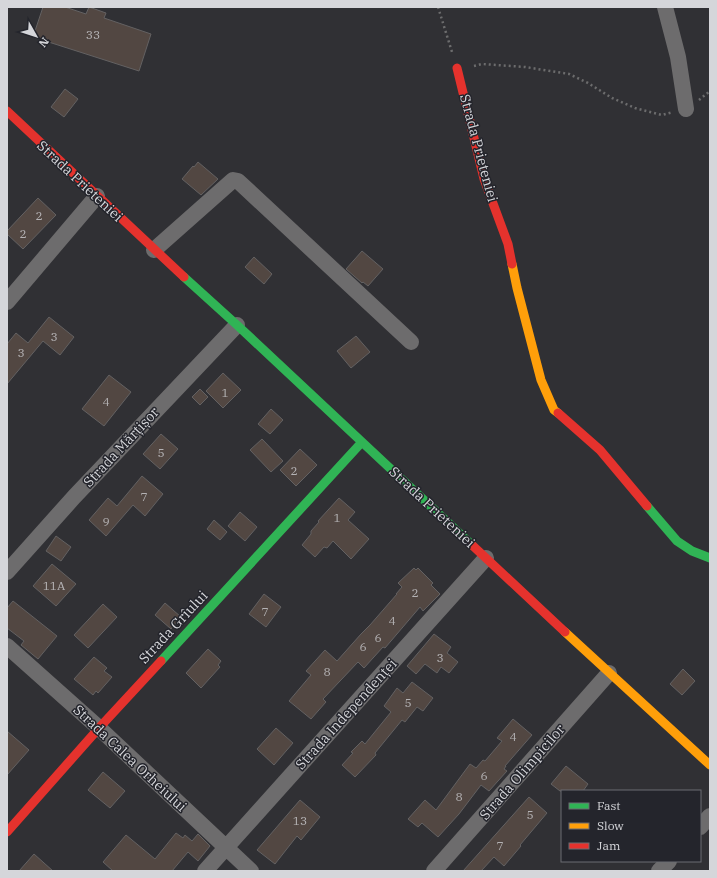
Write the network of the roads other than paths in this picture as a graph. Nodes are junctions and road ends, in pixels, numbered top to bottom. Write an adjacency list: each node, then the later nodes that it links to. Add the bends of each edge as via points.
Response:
1 (665, 7): 3 (street, via 678,57)
2 (457, 68): 12 (street, Strada Prieteniei, via 484,179 508,244 541,380 554,410 600,450 677,541 692,551)
3 (686, 109)
4 (7, 111): 5 (street, Strada Prieteniei)
5 (96, 196): 6 (street, Strada Prieteniei); 7 (street)
6 (154, 250): 8 (street, Strada Prieteniei); 9 (street, via 233,180)
7 (7, 302)
8 (237, 325): 10 (street, Strada Prieteniei); 13 (street, Strada Mărțișor)
9 (411, 342)
10 (362, 442): 11 (street, Strada Prieteniei); 16 (street, Strada Grîului)
11 (486, 558): 15 (street, Strada Prieteniei); 21 (street, Strada Independenței)
12 (710, 558)
13 (7, 572)
14 (7, 646): 16 (street, Strada Calea Orheiului)
15 (609, 673): 17 (street, Strada Prieteniei); 25 (street, Strada Olimpicilor)
16 (99, 728): 20 (street, Strada Grîului); 21 (street, Strada Calea Orheiului)
17 (710, 765)
18 (710, 816): 19 (street)
19 (701, 826)
20 (7, 832)
21 (227, 848): 23 (street, Strada Independenței); 24 (street, Strada Calea Orheiului)
22 (668, 862): 26 (street)
23 (205, 871)
24 (251, 871)
25 (434, 871)
26 (659, 871)

